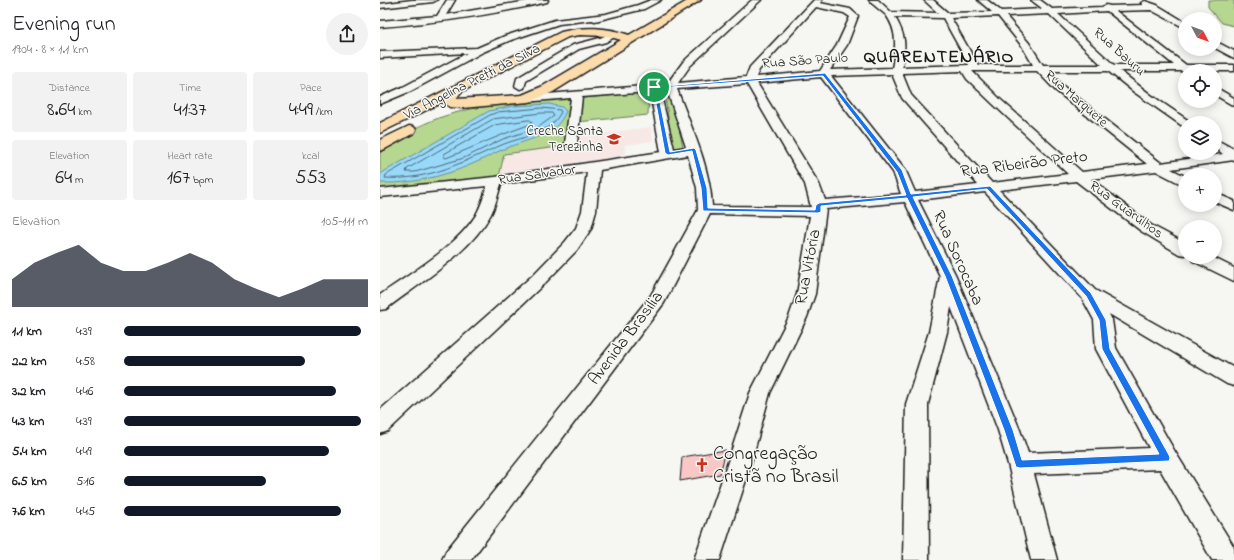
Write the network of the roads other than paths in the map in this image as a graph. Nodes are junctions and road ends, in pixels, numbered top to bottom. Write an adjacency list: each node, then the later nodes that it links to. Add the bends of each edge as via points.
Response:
1 (432, 0): 15 (street)
2 (451, 0): 23 (street)
3 (544, 0): 23 (street)
4 (657, 0): 21 (street)
5 (683, 0): 27 (main road, via 634,29)
6 (696, 0): 28 (main road)
7 (757, 0): 44 (street)
8 (873, 0): 19 (street)
9 (928, 0): 22 (street, Rua Guarulhos)
10 (982, 0): 20 (street, Rua Marquete)
11 (1035, 0): 18 (street, Rua Bauru)
12 (1092, 0): 17 (street)
13 (1140, 0): 16 (street)
14 (816, 2): 41 (street, via 847,11 854,16 842,45); 43 (street, via 754,70)
15 (383, 4)
16 (1154, 7): 17 (street); 24 (street)
17 (1110, 10): 18 (street); 33 (street)
18 (1052, 12): 20 (street); 36 (street, Rua Bauru)
19 (889, 14): 22 (street); 40 (street, via 899,33 900,51)
20 (1000, 14): 22 (street); 35 (street, Rua Marquete, via 1026,44)
21 (606, 16): 26 (street, via 585,22); 30 (street, via 541,26)
22 (946, 16): 34 (street, Rua Guarulhos)
23 (440, 18): 25 (street)
24 (1178, 21)
25 (380, 24)
26 (565, 34): 27 (main road, via 581,31); 45 (main road, Via Angelina Pretti da Silva)
27 (614, 35): 28 (main road); 50 (street, via 595,43 520,86)
28 (630, 40): 42 (main road)
29 (1222, 48): 32 (street)
30 (480, 50): 31 (street); 49 (street)
31 (382, 56)
32 (1234, 56)
33 (1179, 64)
34 (970, 68): 35 (street, Rua São Paulo); 40 (street, Rua São Paulo); 65 (street, Rua Guarulhos, via 971,77)
35 (1040, 68): 36 (street, Rua São Paulo); 64 (street, Rua Marquete, via 1059,88)
36 (1110, 68): 39 (street, Rua São Paulo); 55 (street, Rua Bauru)
37 (1222, 68): 38 (street, Rua São Paulo)
38 (1234, 68)
39 (1178, 69)
40 (896, 70): 41 (street, Rua São Paulo); 68 (street, via 906,96)
41 (824, 74): 43 (street, Rua São Paulo); 70 (street, Rua Sorocaba, via 900,172)
42 (563, 80): 46 (street, via 560,88); 48 (main road)
43 (750, 80): 44 (street, Rua São Paulo); 73 (street, Rua Vitória, via 812,184)
44 (663, 87): 46 (street, Rua São Paulo); 60 (street); 61 (street)
45 (455, 92): 51 (main road, via 449,97 451,102); 53 (main road, Via Angelina Pretti da Silva)
46 (576, 94): 48 (street, Rua São Paulo); 57 (street)
47 (1222, 95): 52 (street)
48 (524, 99): 50 (main road)
49 (380, 101)
50 (506, 101): 51 (main road)
51 (479, 103): 54 (main road, Via Angelina Pretti da Silva)
52 (1234, 103)
53 (415, 112): 54 (main road, via 426,108 437,109); 56 (main road, Via Angelina Pretti da Silva)
54 (438, 115): 58 (main road, Via Angelina Pretti da Silva)
55 (1178, 118)
56 (380, 129)
57 (571, 143)
58 (380, 146)
59 (1222, 147): 62 (street)
60 (694, 150): 61 (street, Rua Salvador); 74 (street, via 704,188)
61 (668, 153): 63 (street, Rua Salvador)
62 (1234, 155): 64 (street, Rua Ribeirão Preto)
63 (594, 167): 67 (street, Rua Salvador); 82 (street, via 589,212 583,229 571,246 539,279)
64 (1158, 167): 65 (street, Rua Ribeirão Preto); 66 (street, Rua Marquete)
65 (1078, 176): 68 (street, Rua Ribeirão Preto); 75 (street, Rua Guarulhos, via 1146,228)
66 (1178, 178)
67 (495, 181): 69 (street, Rua Salvador); 80 (street, via 480,221 462,241)
68 (988, 187): 70 (street, Rua Ribeirão Preto); 79 (street)
69 (381, 194)
70 (909, 196): 73 (street, Rua Ribeirão Preto); 78 (street, Rua Sorocaba)
71 (1222, 200): 72 (street)
72 (1234, 206)
73 (818, 208): 74 (street, Rua Ribeirão Preto); 86 (street, Rua Vitória, via 806,294 795,323 760,393)
74 (705, 210): 85 (street, Avenida Brasília, via 658,299)
75 (1178, 246)
76 (1213, 264): 77 (street)
77 (1234, 275)
78 (948, 276): 84 (street, Rua Sorocaba); 87 (street, via 938,332 917,404)
79 (1089, 294): 81 (street); 83 (street, via 1103,320 1106,349)
80 (380, 304)
81 (1234, 378)
82 (380, 424)
83 (1166, 458): 84 (street); 89 (street)
84 (1020, 464): 88 (street, Rua Sorocaba)
85 (455, 560)
86 (707, 560)
87 (916, 560)
88 (1044, 560)
89 (1227, 560)

